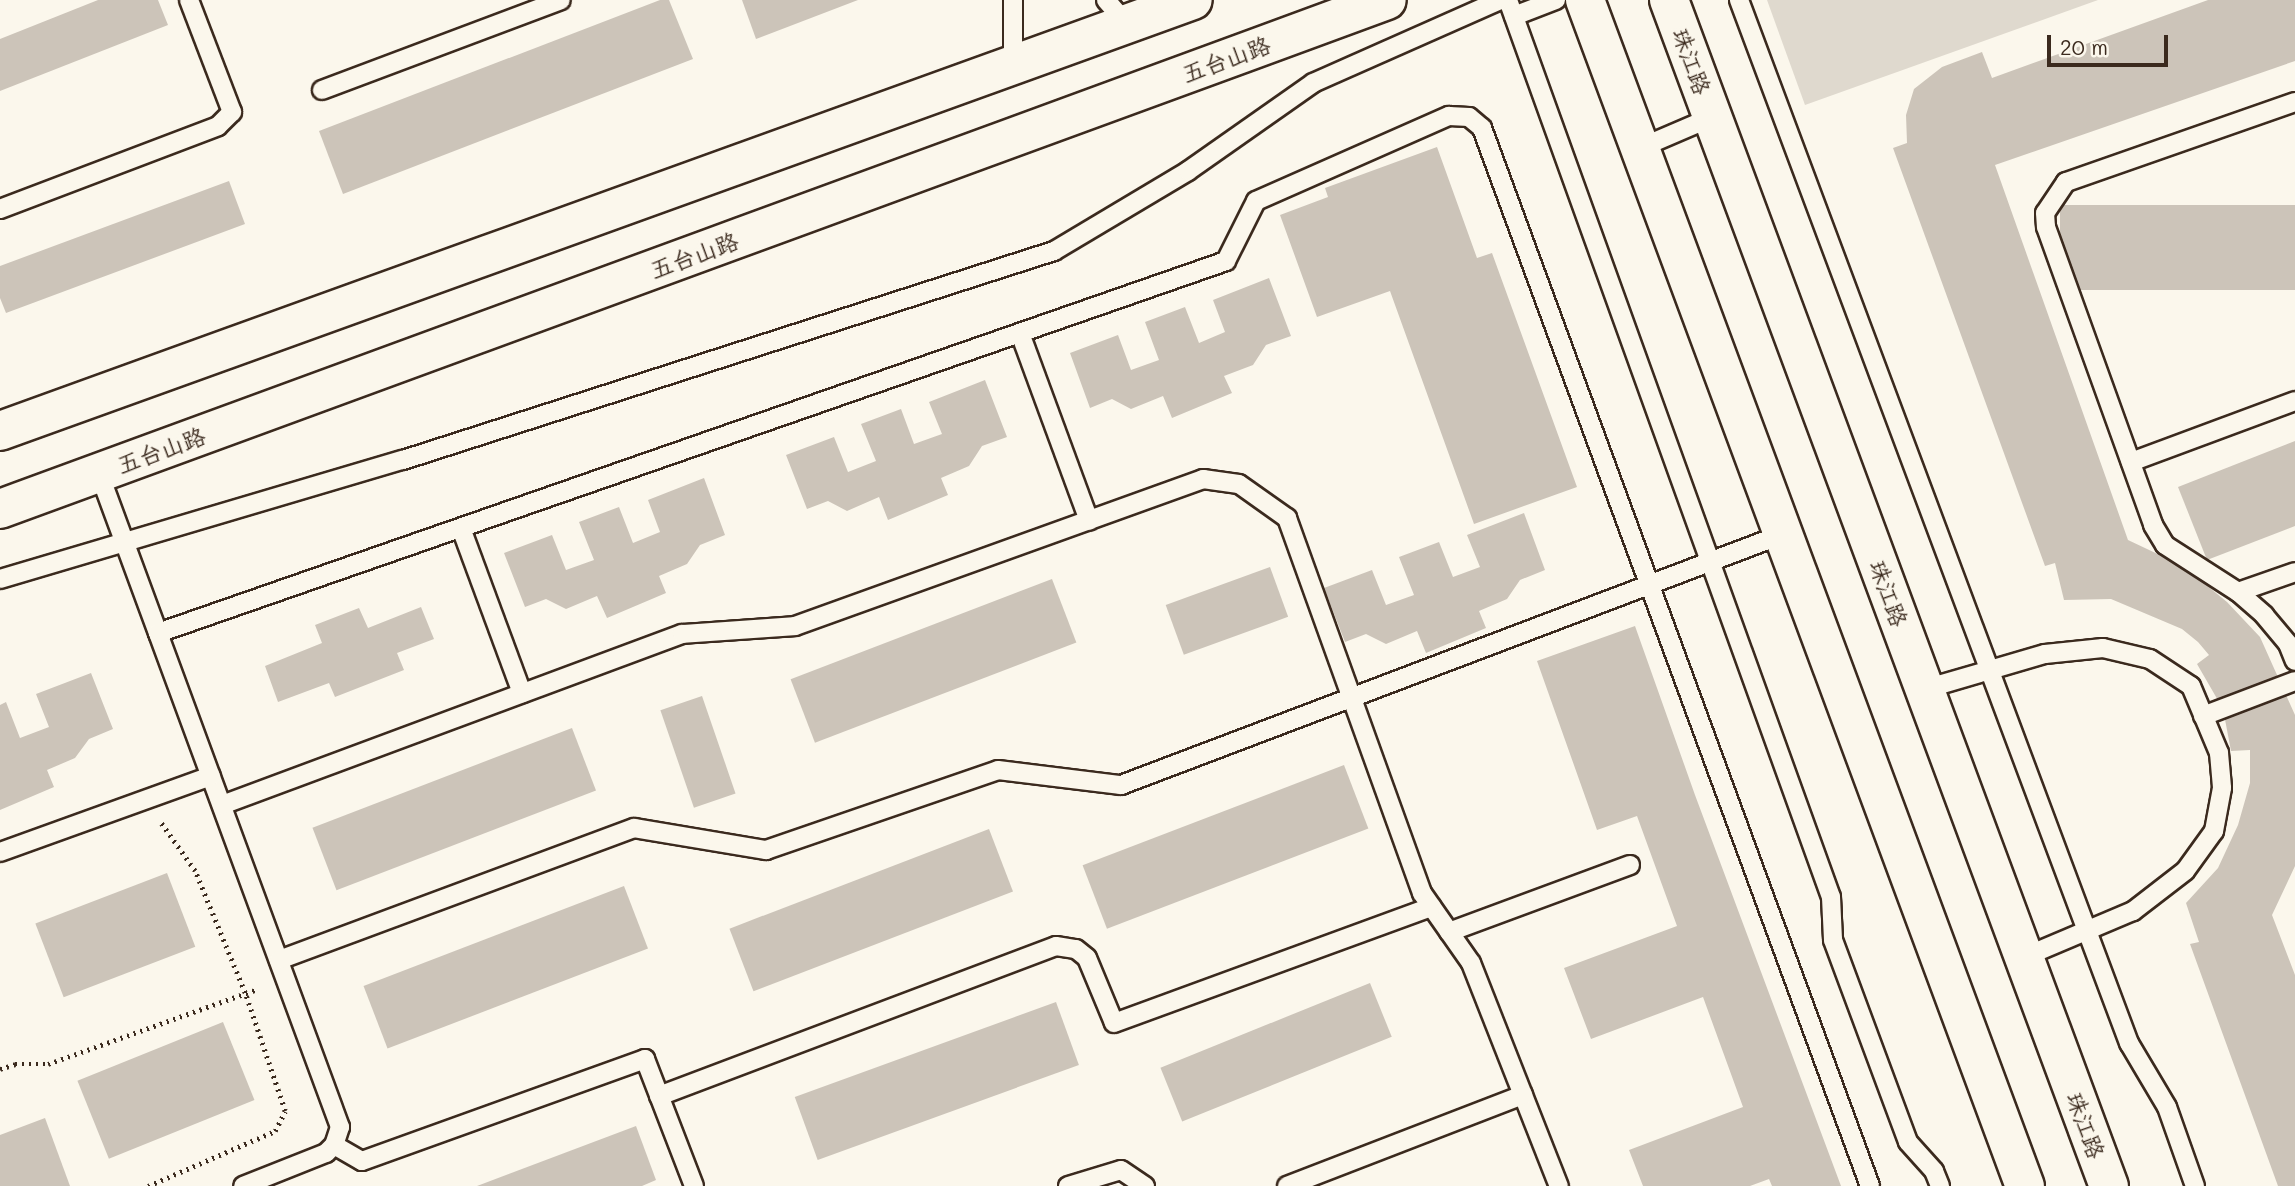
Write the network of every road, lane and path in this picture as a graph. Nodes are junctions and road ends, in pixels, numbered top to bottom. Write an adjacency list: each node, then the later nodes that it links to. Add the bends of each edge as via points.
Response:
1 (189, 0): 18 (lane, via 232,112 218,126)
2 (561, 0): 14 (lane)
3 (1013, 0): 13 (lane)
4 (1194, 0): 12 (main road)
5 (1387, 0): 23 (main road, 五台山路)
6 (1500, 0): 28 (lane, via 1313,83 1188,171 1054,251 403,460)
7 (1556, 0): 11 (lane)
8 (1585, 0): 17 (main road)
9 (1669, 0): 16 (main road, 珠江路)
10 (1739, 0): 36 (lane)
11 (1511, 8): 29 (lane)
12 (1117, 12): 13 (main road)
13 (1013, 65): 21 (main road)
14 (322, 90)
15 (2295, 102): 22 (lane, via 2066,182 2052,196 2046,227)
16 (1712, 117): 17 (lane); 38 (main road, 珠江路)
17 (1640, 148): 27 (main road)
18 (0, 209)
19 (1020, 333): 25 (lane); 26 (lane); 32 (lane, via 1226,261 1256,201 1449,116 1469,117 1482,128)
20 (2295, 401): 22 (lane)
21 (0, 431)
22 (2131, 462): 33 (lane, via 2165,545)
23 (99, 473): 24 (main road, 五台山路); 28 (lane)
24 (0, 509)
25 (1089, 521): 39 (lane, via 795,626 682,634); 40 (lane, via 1203,479 1239,484 1287,518)
26 (461, 528): 34 (lane); 39 (lane)
27 (1783, 534): 29 (lane); 67 (main road)
28 (124, 540): 31 (lane); 34 (lane)
29 (1710, 561): 32 (lane); 66 (lane, via 1831,897 1838,953 1908,1142 1934,1171)
30 (2295, 572): 33 (lane)
31 (0, 579)
32 (1648, 584): 40 (lane); 65 (lane)
33 (2238, 592): 35 (lane, via 2288,644)
34 (158, 634): 42 (lane)
35 (2295, 661)
36 (1988, 668): 38 (lane); 41 (lane, via 2045,654 2103,648 2150,659 2191,686); 48 (lane)
37 (2295, 681): 41 (lane)
38 (1925, 689): 50 (main road, 珠江路)
39 (522, 693): 44 (lane)
40 (1351, 697): 47 (lane); 51 (lane, via 1121,785 998,770 766,850 634,828)
41 (2203, 716): 48 (lane, via 2219,753 2222,788 2214,831 2185,871 2133,911)
42 (211, 776): 43 (lane); 44 (lane)
43 (145, 800): 45 (lane); 53 (path, via 195,871)
44 (222, 805): 51 (lane)
45 (0, 852)
46 (1630, 865): 49 (lane)
47 (1431, 907): 49 (lane); 56 (lane, via 1114,1023 1087,958 1056,946)
48 (2086, 930): 50 (lane); 69 (lane, via 2129,1043 2167,1107)
49 (1449, 932): 55 (lane, via 1471,964)
50 (2024, 957): 68 (main road, 珠江路)
51 (279, 960): 52 (lane)
52 (286, 979): 53 (path); 57 (lane, via 340,1126)
53 (245, 993): 54 (path, via 48,1064); 58 (path, via 285,1111 275,1131)
54 (0, 1069)
55 (1523, 1095): 63 (lane); 64 (lane)
56 (659, 1096): 57 (lane, via 645,1059 362,1161); 60 (lane)
57 (334, 1145): 59 (lane, via 326,1153)
58 (148, 1186)
59 (243, 1186)
60 (694, 1186)
61 (1068, 1186): 62 (lane, via 1121,1170)
62 (1145, 1186)
63 (1287, 1186)
64 (1559, 1186)
65 (1870, 1186)
66 (1940, 1186)
67 (2025, 1186)
68 (2109, 1186)
69 (2195, 1186)

